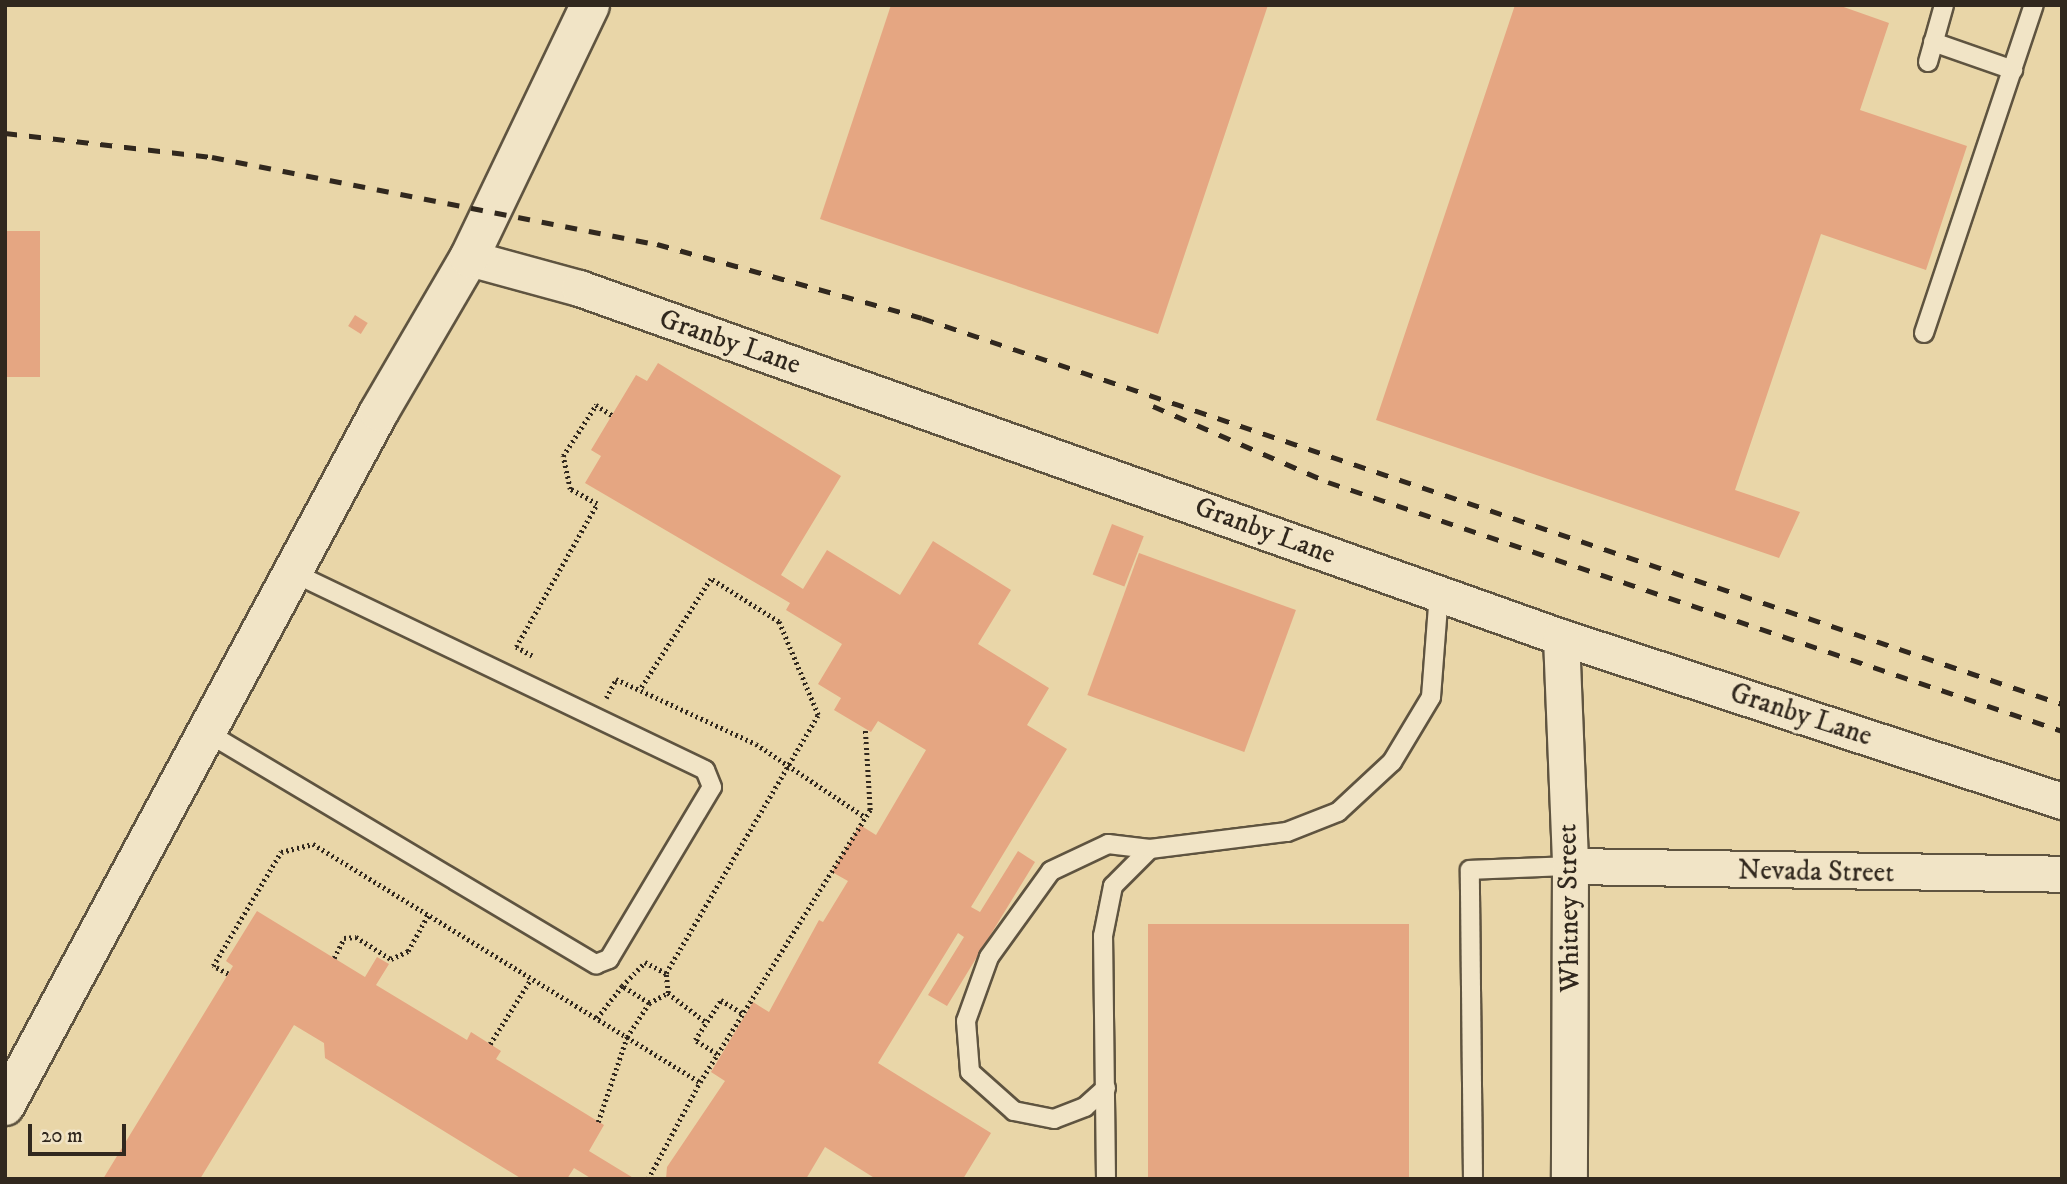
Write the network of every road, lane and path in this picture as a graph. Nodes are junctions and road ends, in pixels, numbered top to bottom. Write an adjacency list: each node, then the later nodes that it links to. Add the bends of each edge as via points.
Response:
1 (590, 5): 7 (main road)
2 (1944, 5): 4 (lane)
3 (2034, 5): 6 (lane)
4 (1933, 42): 5 (lane); 6 (lane)
5 (1928, 62)
6 (2013, 70): 8 (lane)
7 (469, 258): 10 (main road, via 379,412); 11 (street, Granby Lane, via 579,288)
8 (1924, 333)
9 (612, 415): 13 (path, via 596,405 563,456 570,489 597,504 516,647)
10 (296, 574): 16 (lane); 17 (main road)
11 (1439, 593): 12 (street, Granby Lane); 20 (lane, via 1431,696 1392,762 1338,812 1287,832)
12 (1561, 636): 18 (street, Granby Lane); 21 (street, Whitney Street)
13 (538, 660)
14 (594, 692): 15 (path)
15 (606, 699): 16 (path); 19 (path, via 616,679 756,744)
16 (597, 719): 17 (lane, via 700,768 714,780 609,958 596,964)
17 (208, 733): 37 (main road)
18 (2062, 801)
19 (866, 817)
20 (1150, 849): 36 (lane, via 1113,886 1104,936); 36 (lane, via 1108,845 1051,871 989,957 966,1021 970,1072 1014,1111 1054,1119 1085,1107)
21 (1570, 866): 22 (street, Nevada Street); 40 (lane, via 1470,870); 41 (street, Whitney Street)
22 (2062, 874)
23 (428, 915): 24 (path, via 408,951 391,959 356,937 344,937)
24 (334, 957)
25 (666, 973): 27 (path, via 645,962)
26 (531, 979): 33 (path)
27 (622, 986): 29 (path); 31 (path)
28 (668, 993): 32 (path)
29 (649, 1003)
30 (743, 1014): 32 (path, via 721,1000)
31 (597, 1018)
32 (707, 1023): 34 (path, via 695,1040)
33 (490, 1044)
34 (717, 1054)
35 (700, 1082): 38 (path)
36 (1106, 1088): 39 (lane)
37 (5, 1105)
38 (648, 1179)
39 (1106, 1179)
40 (1473, 1179)
41 (1569, 1179)

